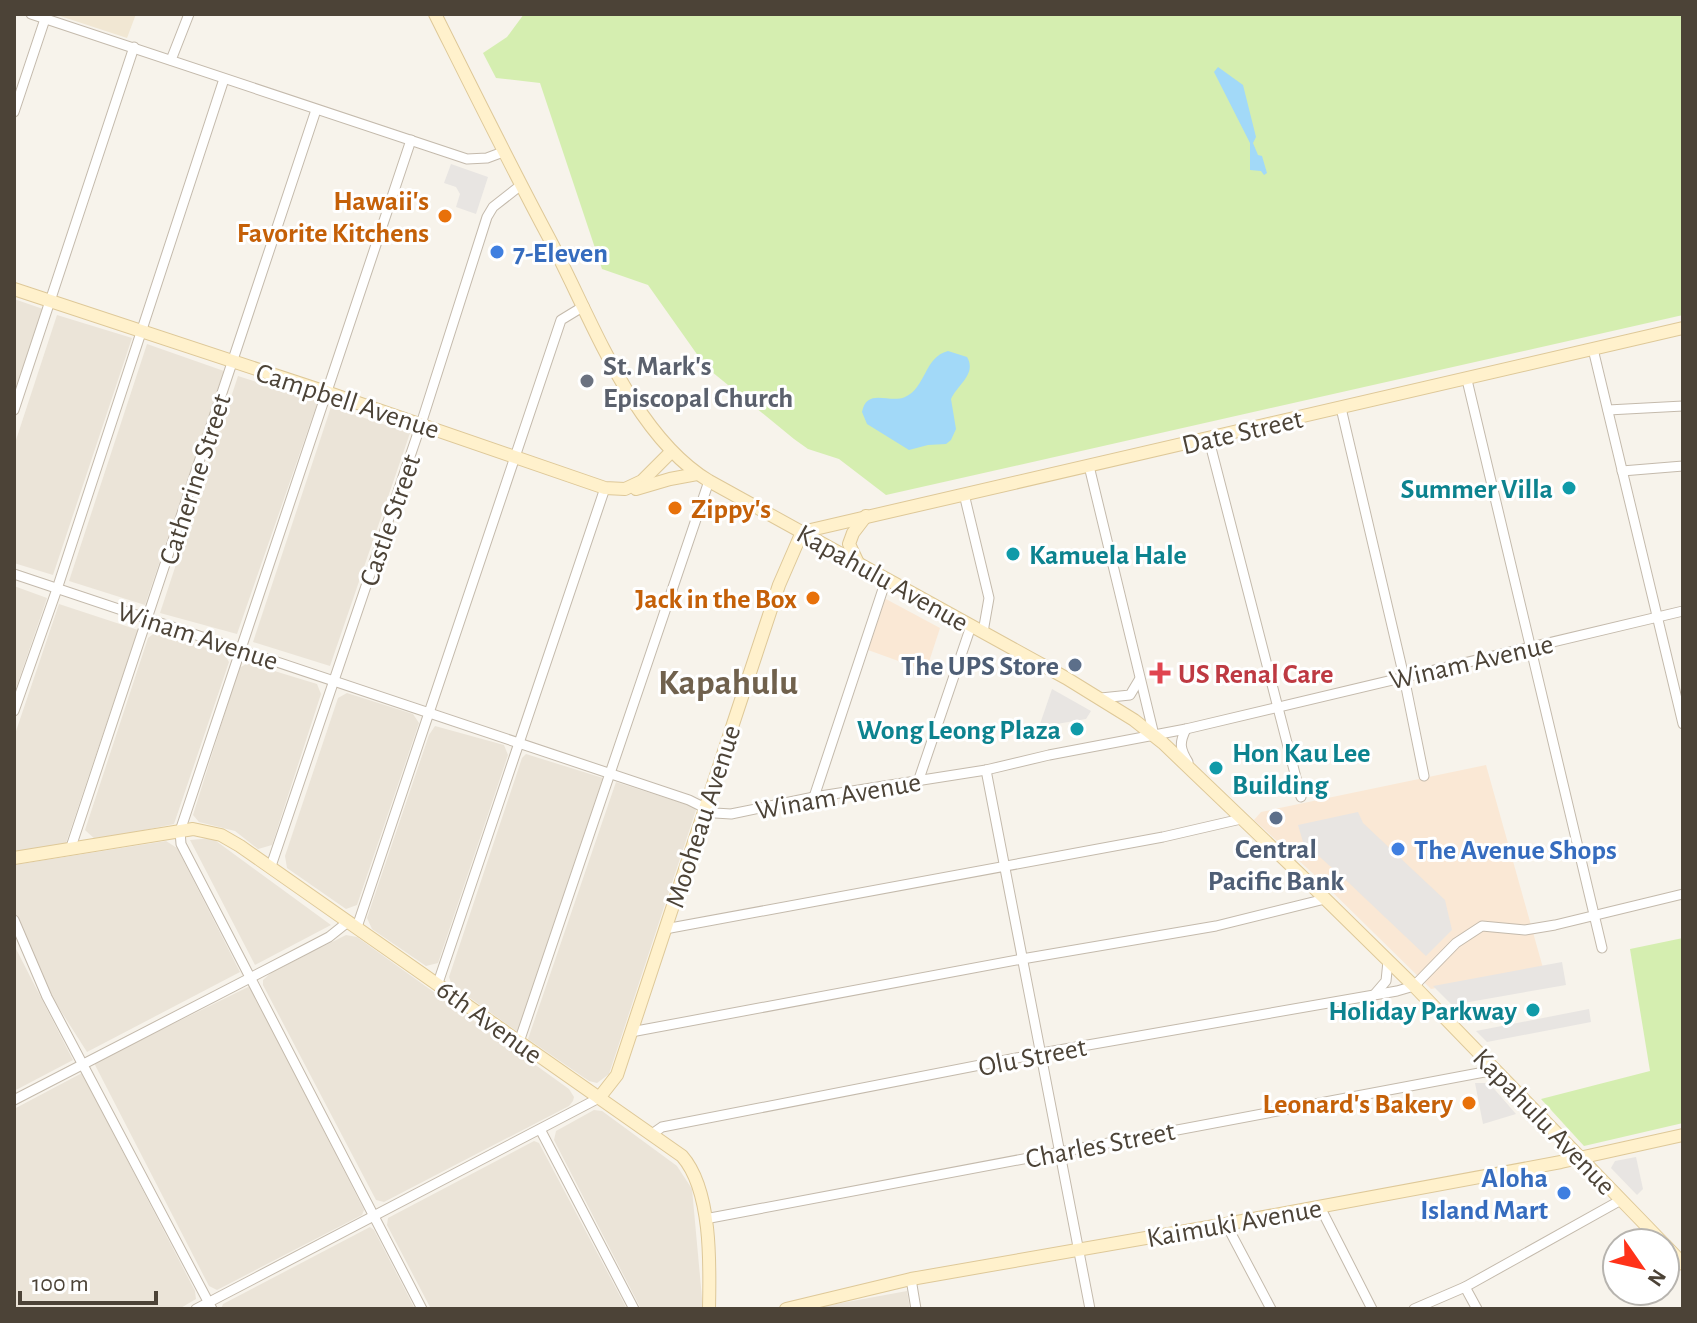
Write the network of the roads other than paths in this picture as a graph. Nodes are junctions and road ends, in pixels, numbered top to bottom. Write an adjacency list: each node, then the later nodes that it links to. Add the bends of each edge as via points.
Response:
1 (31, 14): 4 (street)
2 (189, 14): 6 (street)
3 (435, 14): 11 (street, Kapahulu Avenue)
4 (45, 19): 5 (street); 9 (street)
5 (134, 47): 6 (street); 14 (street)
6 (171, 60): 7 (street)
7 (224, 79): 8 (street); 17 (street)
8 (316, 110): 10 (street); 19 (street, Catherine Street)
9 (14, 112)
10 (411, 140): 11 (street, via 474,160); 21 (street)
11 (503, 152): 12 (street, Kapahulu Avenue)
12 (521, 185): 15 (street, Kapahulu Avenue); 26 (street, Castle Street, via 487,217)
13 (14, 289): 14 (street, Campbell Avenue)
14 (49, 301): 17 (street, Campbell Avenue); 24 (street)
15 (584, 306): 28 (street, Kapahulu Avenue, via 636,408); 29 (street, via 561,320)
16 (1683, 328): 18 (street, Date Street)
17 (140, 332): 19 (street, Campbell Avenue); 43 (street)
18 (1593, 349): 20 (street, Date Street); 25 (street)
19 (232, 362): 21 (street, Campbell Avenue); 46 (street, Catherine Street)
20 (1467, 380): 23 (street, Date Street); 48 (street)
21 (326, 392): 26 (street, Campbell Avenue); 49 (street)
22 (1683, 406): 25 (street)
23 (1341, 408): 27 (street, Date Street); 50 (street)
24 (14, 410)
25 (1608, 410): 32 (street)
26 (421, 424): 29 (street, Campbell Avenue); 51 (street, Castle Street)
27 (1209, 440): 30 (street, Date Street); 54 (street)
28 (671, 452): 33 (street, Kapahulu Avenue); 36 (street, via 642,481)
29 (515, 457): 35 (street, Campbell Avenue); 56 (street)
30 (1089, 466): 37 (street, Date Street); 52 (street)
31 (1683, 466): 32 (street)
32 (1622, 471): 45 (street)
33 (697, 474): 34 (street, Kapahulu Avenue); 36 (street, Campbell Avenue)
34 (709, 481): 39 (street, Kapahulu Avenue); 62 (street)
35 (605, 488): 36 (street, Campbell Avenue); 60 (street)
36 (625, 489)
37 (964, 494): 38 (street, Date Street); 47 (street, via 989,598)
38 (866, 516): 39 (street, Date Street); 40 (street, via 849,544)
39 (802, 532): 40 (street, Kapahulu Avenue); 68 (street, Mooheau Avenue, via 779,585)
40 (859, 565): 42 (street, Kapahulu Avenue)
41 (14, 574): 43 (street, Winam Avenue)
42 (886, 580): 47 (street, Kapahulu Avenue); 66 (street)
43 (57, 589): 46 (street, Winam Avenue); 55 (street)
44 (1683, 611): 45 (street, Winam Avenue)
45 (1658, 617): 48 (street, Winam Avenue); 57 (street)
46 (148, 619): 49 (street, Winam Avenue); 71 (street, Catherine Street)
47 (977, 629): 53 (street, Kapahulu Avenue); 65 (street)
48 (1531, 648): 50 (street, Winam Avenue); 77 (street)
49 (239, 649): 51 (street, Winam Avenue); 70 (street)
50 (1404, 677): 54 (street, Winam Avenue); 64 (street)
51 (334, 680): 56 (street, Winam Avenue); 74 (street, Castle Street)
52 (1139, 680): 53 (street, via 1130,695); 59 (street)
53 (1101, 698): 59 (street, Kapahulu Avenue)
54 (1278, 708): 58 (street, Winam Avenue); 67 (street)
55 (14, 711)
56 (428, 712): 60 (street, Winam Avenue); 79 (street)
57 (1683, 724)
58 (1186, 729): 59 (street, Winam Avenue); 63 (street, via 1181,750)
59 (1155, 736): 61 (street, Winam Avenue); 63 (street, Kapahulu Avenue)
60 (519, 742): 62 (street, Winam Avenue); 85 (street)
61 (986, 770): 65 (street, Winam Avenue); 73 (street)
62 (610, 774): 68 (street, Winam Avenue); 89 (street)
63 (1196, 776): 69 (street, Kapahulu Avenue)
64 (1424, 776)
65 (919, 779): 66 (street, Winam Avenue)
66 (814, 797): 68 (street, Winam Avenue, via 731,814)
67 (1301, 797)
68 (705, 809): 80 (street, Mooheau Avenue)
69 (1241, 819): 73 (street); 76 (street, Kapahulu Avenue)
70 (180, 831): 71 (street, 6th Avenue); 74 (street, 6th Avenue, via 221,835); 84 (street, via 181,844)
71 (71, 847): 72 (street, 6th Avenue)
72 (14, 858)
73 (1005, 865): 80 (street); 82 (street)
74 (271, 866): 79 (street, 6th Avenue)
75 (1683, 894): 77 (street)
76 (1325, 899): 82 (street, via 1216,926); 83 (street, Kapahulu Avenue)
77 (1593, 915): 81 (street); 86 (street, via 1525,930 1482,926 1456,943)
78 (14, 920): 91 (street)
79 (353, 924): 84 (street); 85 (street, 6th Avenue)
80 (665, 929): 88 (street, Mooheau Avenue)
81 (1602, 948)
82 (1022, 959): 88 (street); 90 (street)
83 (1388, 961): 86 (street, Kapahulu Avenue); 87 (street, via 1386,981)
84 (250, 976): 91 (street); 102 (street)
85 (438, 983): 89 (street, 6th Avenue)
86 (1414, 986): 87 (street, Olu Street); 92 (street, Kapahulu Avenue)
87 (1374, 995): 90 (street, Olu Street)
88 (631, 1032): 93 (street, Mooheau Avenue, via 617,1075)
89 (519, 1042): 93 (street, 6th Avenue)
90 (1042, 1053): 96 (street, Olu Street, via 662,1127); 98 (street)
91 (82, 1063): 94 (street); 110 (street)
92 (1495, 1070): 98 (street, Charles Street); 99 (street, Kapahulu Avenue)
93 (599, 1098): 95 (street); 96 (street, 6th Avenue)
94 (14, 1100)
95 (541, 1131): 102 (street); 113 (street)
96 (652, 1134): 103 (street, 6th Avenue, via 694,1170)
97 (1683, 1135): 99 (street, Kaimuki Avenue)
98 (1059, 1152): 103 (street, Charles Street); 106 (street)
99 (1580, 1157): 100 (street, Kapahulu Avenue); 101 (street, Kaimuki Avenue)
100 (1621, 1200): 105 (street, Kapahulu Avenue); 109 (street)
101 (1320, 1207): 104 (street, Kaimuki Avenue); 120 (street)
102 (375, 1216): 110 (street); 112 (street)
103 (705, 1219): 108 (street, 6th Avenue)
104 (1226, 1224): 106 (street, Kaimuki Avenue); 119 (street)
105 (1647, 1227)
106 (1077, 1250): 107 (street, Kaimuki Avenue); 118 (street)
107 (911, 1279): 116 (street, Kaimuki Avenue); 117 (street)
108 (710, 1284): 114 (street, 6th Avenue); 115 (street, 6th Avenue)
109 (1465, 1287): 121 (street); 122 (street)
110 (210, 1306): 111 (street)
111 (196, 1309)
112 (422, 1309)
113 (634, 1309)
114 (709, 1309)
115 (718, 1309)
116 (786, 1309)
117 (916, 1309)
118 (1090, 1309)
119 (1271, 1309)
120 (1372, 1309)
121 (1414, 1309)
122 (1477, 1309)

